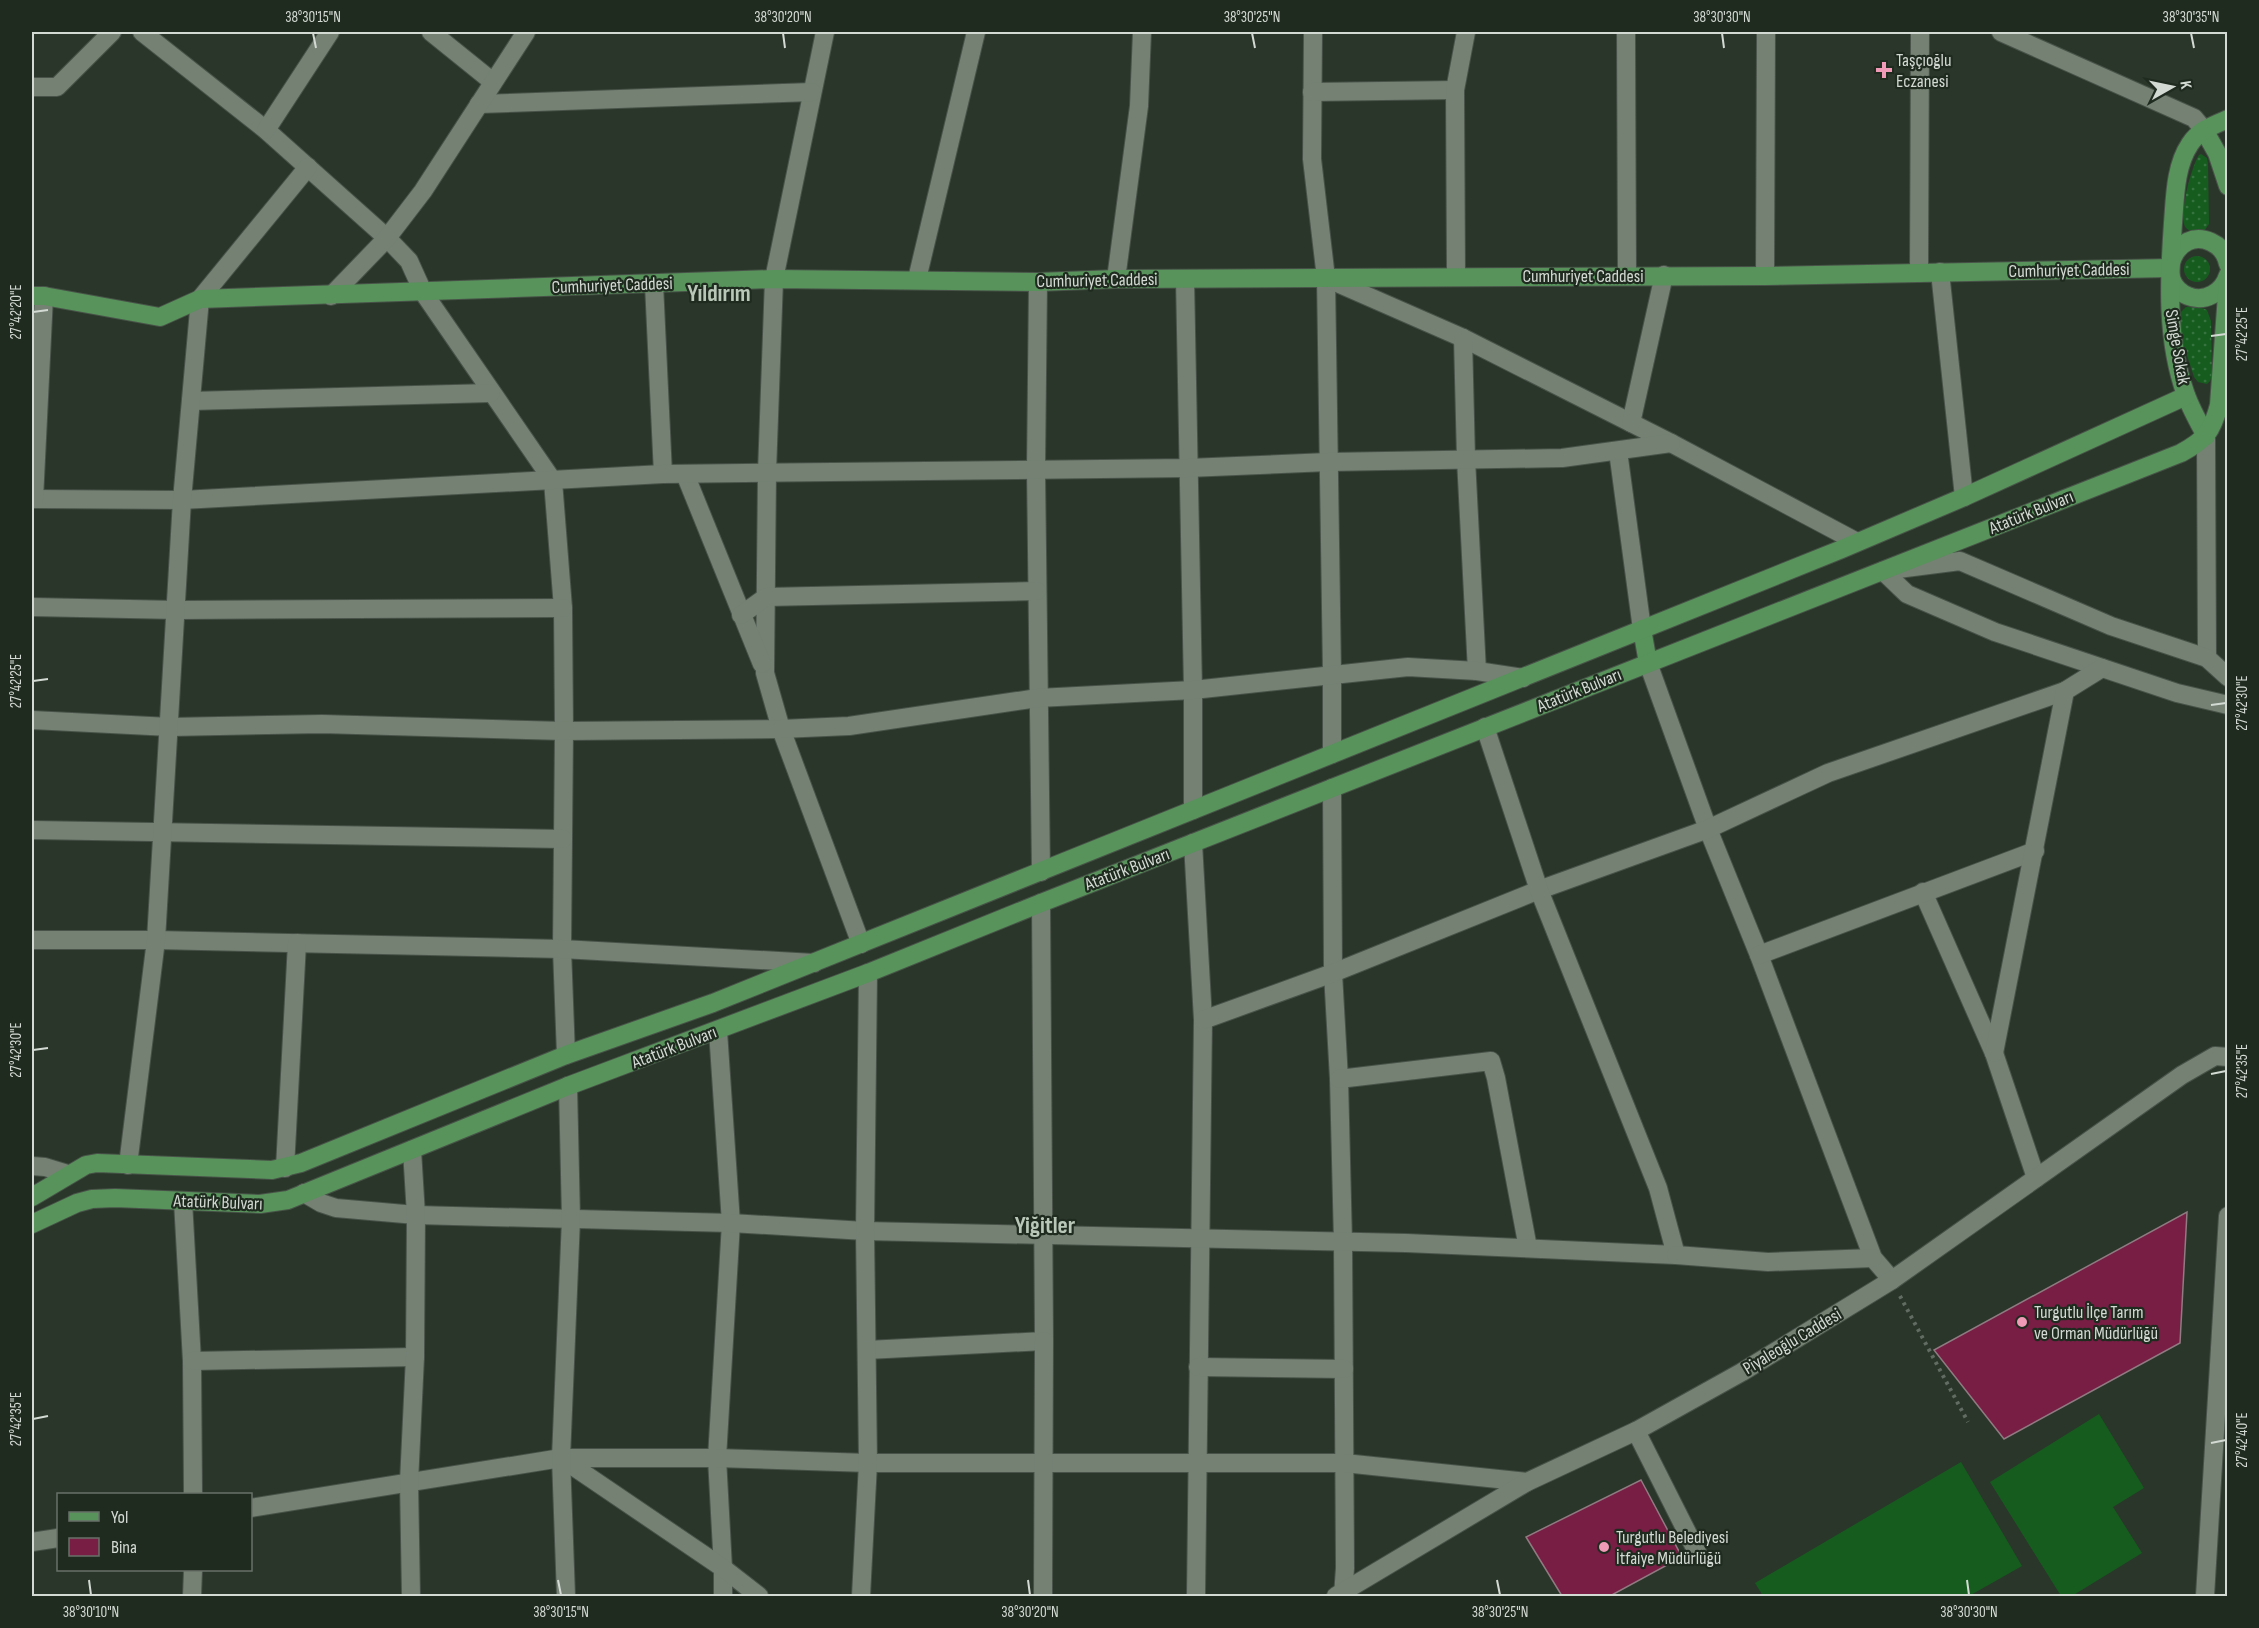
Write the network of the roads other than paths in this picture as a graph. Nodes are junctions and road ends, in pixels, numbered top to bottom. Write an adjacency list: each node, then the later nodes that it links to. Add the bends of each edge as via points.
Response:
1 (112, 32): 16 (street, via 57,87)
2 (142, 32): 22 (street)
3 (330, 32): 22 (street)
4 (430, 32): 15 (street)
5 (526, 32): 15 (street)
6 (825, 32): 18 (street)
7 (976, 32): 38 (street)
8 (1139, 32): 39 (street, via 1139,106)
9 (1313, 32): 19 (street)
10 (1466, 32): 17 (street)
11 (1766, 32): 34 (street)
12 (1920, 32): 30 (street)
13 (2001, 32): 23 (street, via 2194,118)
14 (1621, 33): 31 (street)
15 (493, 82): 20 (street)
16 (32, 87)
17 (1455, 90): 19 (street); 35 (street)
18 (812, 92): 20 (street); 37 (street)
19 (1312, 92): 36 (street, via 1312,159)
20 (479, 104): 26 (street, via 423,191)
21 (2228, 119): 23 (main road, Simge Sokak)
22 (266, 130): 24 (street)
23 (2204, 130): 25 (main road); 28 (main road, Simge Sokak, via 2190,144 2178,177)
24 (308, 167): 26 (street); 47 (street)
25 (2228, 186)
26 (387, 238): 44 (street, via 409,261); 46 (street)
27 (2228, 264): 28 (main road, via 2214,243 2194,239 2177,249)
28 (2170, 268): 29 (main road, Cumhuriyet Caddesi); 33 (main road, via 2175,286 2190,297 2216,292); 50 (main road, Simge Sokak, via 2172,330)
29 (1940, 272): 30 (main road, Cumhuriyet Caddesi); 64 (street)
30 (1919, 273): 34 (main road, Cumhuriyet Caddesi)
31 (1627, 275): 32 (main road, Cumhuriyet Caddesi); 35 (main road, Cumhuriyet Caddesi)
32 (1664, 275): 34 (main road, Cumhuriyet Caddesi); 52 (street)
33 (2228, 275)
34 (1765, 276)
35 (1456, 277): 36 (main road, Cumhuriyet Caddesi)
36 (1326, 278): 40 (main road, Cumhuriyet Caddesi); 48 (street); 57 (street)
37 (774, 279): 38 (main road, Cumhuriyet Caddesi); 43 (main road, Cumhuriyet Caddesi); 60 (street)
38 (917, 279): 42 (main road, Cumhuriyet Caddesi)
39 (1116, 279): 40 (main road, Cumhuriyet Caddesi); 42 (main road, Cumhuriyet Caddesi)
40 (1185, 279): 58 (street)
41 (2228, 281): 53 (main road, Simge Sokak, via 2219,405)
42 (1038, 282): 59 (street)
43 (654, 284): 44 (main road, Cumhuriyet Caddesi); 61 (street)
44 (423, 292): 46 (main road, Cumhuriyet Caddesi); 49 (street)
45 (38, 296): 47 (main road, Cumhuriyet Caddesi, via 160,317); 65 (street)
46 (331, 296): 47 (main road, Cumhuriyet Caddesi)
47 (200, 299): 51 (street)
48 (1463, 338): 52 (street); 56 (street)
49 (491, 393): 51 (street); 63 (street)
50 (2186, 396): 53 (main road, Simge Sokak); 64 (main road, Atatürk Bulvarı)
51 (191, 401): 66 (street)
52 (1630, 423): 54 (street)
53 (2206, 436): 68 (main road, Atatürk Bulvarı, via 2181,453); 76 (street)
54 (1671, 443): 55 (street); 67 (street)
55 (1618, 451): 56 (street, via 1562,458); 75 (street)
56 (1466, 459): 57 (street); 79 (street)
57 (1328, 462): 58 (street); 81 (street)
58 (1188, 468): 59 (street); 84 (street)
59 (1036, 470): 60 (street); 69 (street)
60 (767, 472): 62 (street); 70 (street)
61 (663, 474): 62 (street); 63 (street)
62 (685, 474): 74 (street)
63 (553, 481): 66 (street); 72 (street)
64 (1964, 497): 67 (main road, Atatürk Bulvarı)
65 (33, 499): 66 (street)
66 (183, 500): 73 (street)
67 (1857, 542): 75 (main road, Atatürk Bulvarı)
68 (1882, 571): 76 (street, via 1960,561 2111,626); 77 (main road, Atatürk Bulvarı); 78 (street, via 1907,594 1995,632)
69 (1037, 591): 70 (street); 87 (street)
70 (766, 597): 74 (street); 80 (street)
71 (32, 607): 73 (street)
72 (563, 608): 73 (street); 93 (street)
73 (177, 610): 90 (street)
74 (741, 615): 80 (street)
75 (1642, 629): 77 (main road); 83 (main road, Atatürk Bulvarı)
76 (2207, 658): 82 (street)
77 (1648, 663): 91 (main road, Atatürk Bulvarı); 97 (street)
78 (2102, 668): 85 (street); 88 (street)
79 (1478, 671): 81 (street, via 1408,667); 83 (street)
80 (765, 673): 92 (street)
81 (1332, 674): 84 (street); 94 (street)
82 (2228, 677)
83 (1522, 678): 86 (main road, Atatürk Bulvarı)
84 (1193, 690): 87 (street); 96 (street)
85 (2065, 691): 97 (street, via 1828,773); 102 (street)
86 (1483, 693): 91 (main road); 94 (main road, Atatürk Bulvarı)
87 (1038, 699): 92 (street, via 849,726); 103 (street)
88 (2228, 705)
89 (32, 720): 90 (street)
90 (170, 727): 93 (street, via 322,724); 99 (street)
91 (1485, 727): 95 (main road, Atatürk Bulvarı); 104 (street)
92 (781, 729): 93 (street); 110 (street)
93 (564, 730): 100 (street)
94 (1332, 754): 95 (main road); 96 (main road, Atatürk Bulvarı)
95 (1332, 788): 101 (main road, Atatürk Bulvarı); 115 (street)
96 (1193, 810): 101 (main road); 103 (main road, Atatürk Bulvarı)
97 (1708, 829): 104 (street); 112 (street)
98 (32, 830): 99 (street)
99 (164, 833): 100 (street); 108 (street)
100 (563, 839): 111 (street)
101 (1193, 843): 106 (main road, Atatürk Bulvarı); 117 (street)
102 (2035, 851): 105 (street); 119 (street)
103 (1041, 872): 106 (main road); 110 (main road, Atatürk Bulvarı)
104 (1539, 890): 115 (street); 145 (street, via 1658,1188)
105 (1923, 892): 112 (street); 119 (street)
106 (1041, 903): 114 (main road, Atatürk Bulvarı); 141 (street)
107 (32, 940): 108 (street)
108 (156, 940): 109 (street); 126 (street)
109 (297, 943): 111 (street); 128 (street)
110 (861, 944): 113 (main road, Atatürk Bulvarı); 114 (main road)
111 (562, 949): 113 (street); 120 (street)
112 (1759, 955): 146 (street)
113 (814, 963): 116 (main road, Atatürk Bulvarı)
114 (868, 973): 118 (main road, Atatürk Bulvarı); 140 (street)
115 (1333, 973): 117 (street); 122 (street)
116 (713, 1003): 118 (main road); 120 (main road, Atatürk Bulvarı)
117 (1203, 1020): 142 (street)
118 (718, 1030): 123 (main road, Atatürk Bulvarı); 138 (street)
119 (1994, 1053): 130 (street)
120 (566, 1055): 123 (main road); 124 (main road, Atatürk Bulvarı)
121 (2228, 1057): 130 (street, Piyaleoğlu Caddesi, via 2215,1056 2182,1075)
122 (1339, 1079): 143 (street); 144 (street, via 1491,1061)
123 (568, 1086): 125 (main road, Atatürk Bulvarı); 137 (street)
124 (401, 1122): 125 (main road); 128 (main road, Atatürk Bulvarı)
125 (412, 1150): 131 (main road, Atatürk Bulvarı); 135 (street)
126 (129, 1165): 128 (main road, Atatürk Bulvarı); 129 (main road, Atatürk Bulvarı, via 97,1163)
127 (32, 1166): 129 (street)
128 (285, 1168): 131 (main road)
129 (68, 1174): 132 (main road, Atatürk Bulvarı); 133 (main road)
130 (2036, 1178): 147 (street, Piyaleoğlu Caddesi)
131 (304, 1193): 134 (main road, Atatürk Bulvarı, via 274,1204); 135 (street, via 336,1208)
132 (32, 1197)
133 (84, 1201): 134 (main road, Atatürk Bulvarı); 139 (main road, Atatürk Bulvarı)
134 (183, 1201): 151 (street)
135 (416, 1215): 137 (street); 150 (street)
136 (2228, 1216): 179 (street)
137 (572, 1219): 138 (street); 155 (street)
138 (731, 1223): 140 (street); 156 (street)
139 (32, 1224)
140 (865, 1231): 141 (street); 149 (street)
141 (1042, 1234): 142 (street); 148 (street)
142 (1199, 1237): 143 (street); 152 (street)
143 (1342, 1242): 144 (street); 153 (street)
144 (1528, 1248): 145 (street)
145 (1676, 1255): 146 (street, via 1768,1262)
146 (1873, 1258): 147 (street)
147 (1892, 1281): 154 (street, Piyaleoğlu Caddesi)
148 (1044, 1341): 149 (street); 157 (street)
149 (867, 1350): 159 (street)
150 (415, 1357): 151 (street); 161 (street)
151 (192, 1361): 163 (street)
152 (1198, 1367): 153 (street); 158 (street)
153 (1344, 1369): 160 (street)
154 (1636, 1431): 162 (street, Piyaleoğlu Caddesi); 167 (street)
155 (561, 1458): 156 (street); 161 (street); 168 (street); 172 (street)
156 (717, 1458): 159 (street); 168 (street)
157 (1045, 1462): 158 (street); 159 (street); 176 (street)
158 (1199, 1462): 160 (street); 177 (street)
159 (868, 1463): 175 (street)
160 (1344, 1463): 162 (street); 178 (street, via 1345,1568)
161 (409, 1482): 164 (street); 171 (street)
162 (1527, 1482): 178 (street, Piyaleoğlu Caddesi)
163 (193, 1493)
164 (252, 1508)
165 (57, 1538): 166 (street)
166 (32, 1542)
167 (1697, 1552)
168 (723, 1568): 173 (street); 174 (street)
169 (193, 1571): 170 (street)
170 (192, 1596)
171 (411, 1596)
172 (566, 1596)
173 (723, 1596)
174 (759, 1596)
175 (861, 1596)
176 (1043, 1596)
177 (1196, 1596)
178 (1340, 1596)
179 (2205, 1596)

